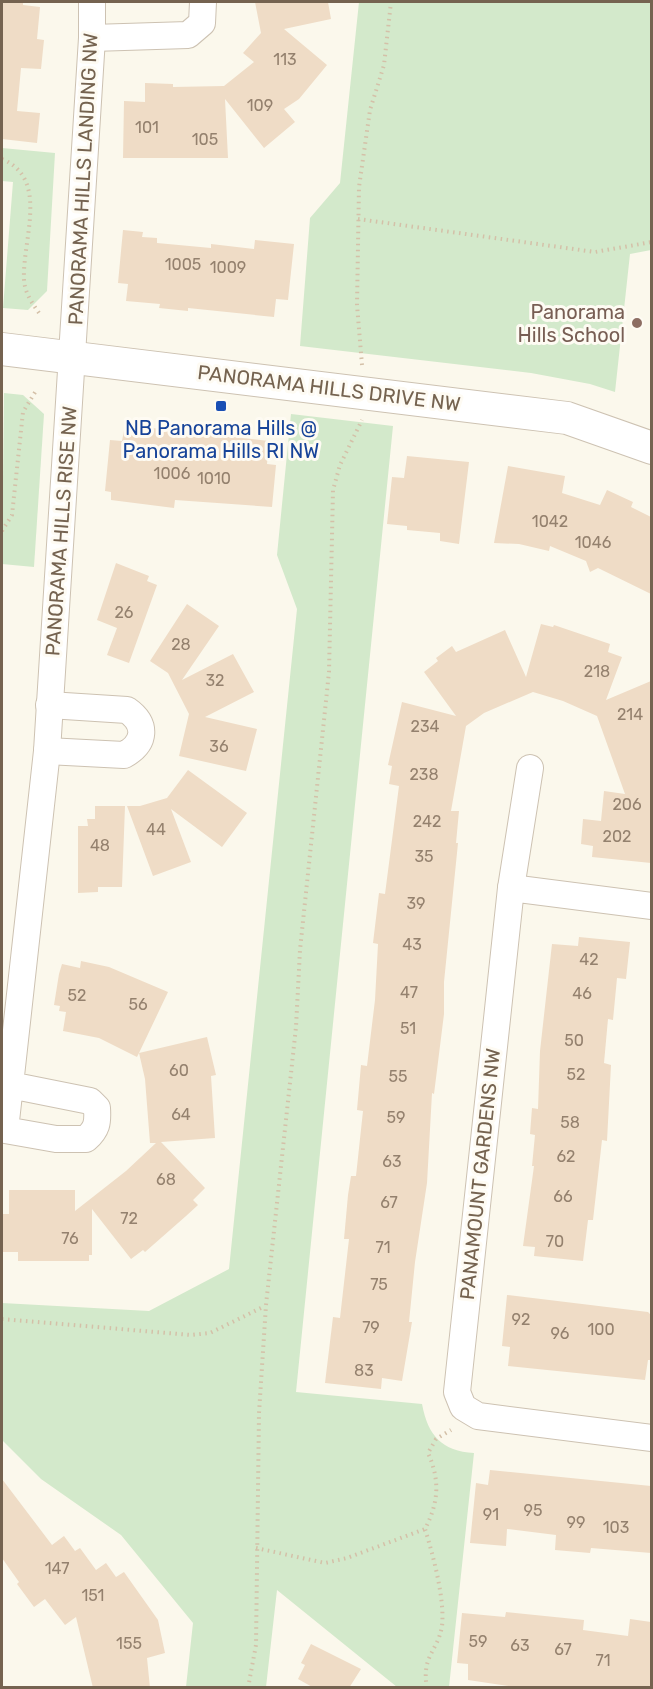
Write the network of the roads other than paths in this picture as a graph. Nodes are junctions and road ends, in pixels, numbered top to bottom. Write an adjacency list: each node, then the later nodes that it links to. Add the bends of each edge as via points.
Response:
1 (92, 2): 3 (street, PANORAMA HILLS LANDING NW)
2 (202, 2): 3 (street, via 202,23 189,35)
3 (92, 38): 5 (street, PANORAMA HILLS LANDING NW)
4 (2, 349): 5 (street, PANORAMA HILLS DRIVE NW)
5 (72, 357): 6 (street, PANORAMA HILLS DRIVE NW, via 567,418); 7 (street, PANORAMA HILLS RISE NW)
6 (651, 448)
7 (49, 705): 8 (street, PANORAMA HILLS RISE NW); 8 (street, via 127,710 143,726 142,739 124,755)
8 (47, 751): 12 (street, PANORAMA HILLS RISE NW)
9 (530, 768): 10 (street, PANAMOUNT GARDENS NW)
10 (511, 888): 11 (street); 13 (street, PANAMOUNT GARDENS NW, via 457,1392 463,1407 478,1416)
11 (651, 906)
12 (10, 1085)
13 (651, 1438)

